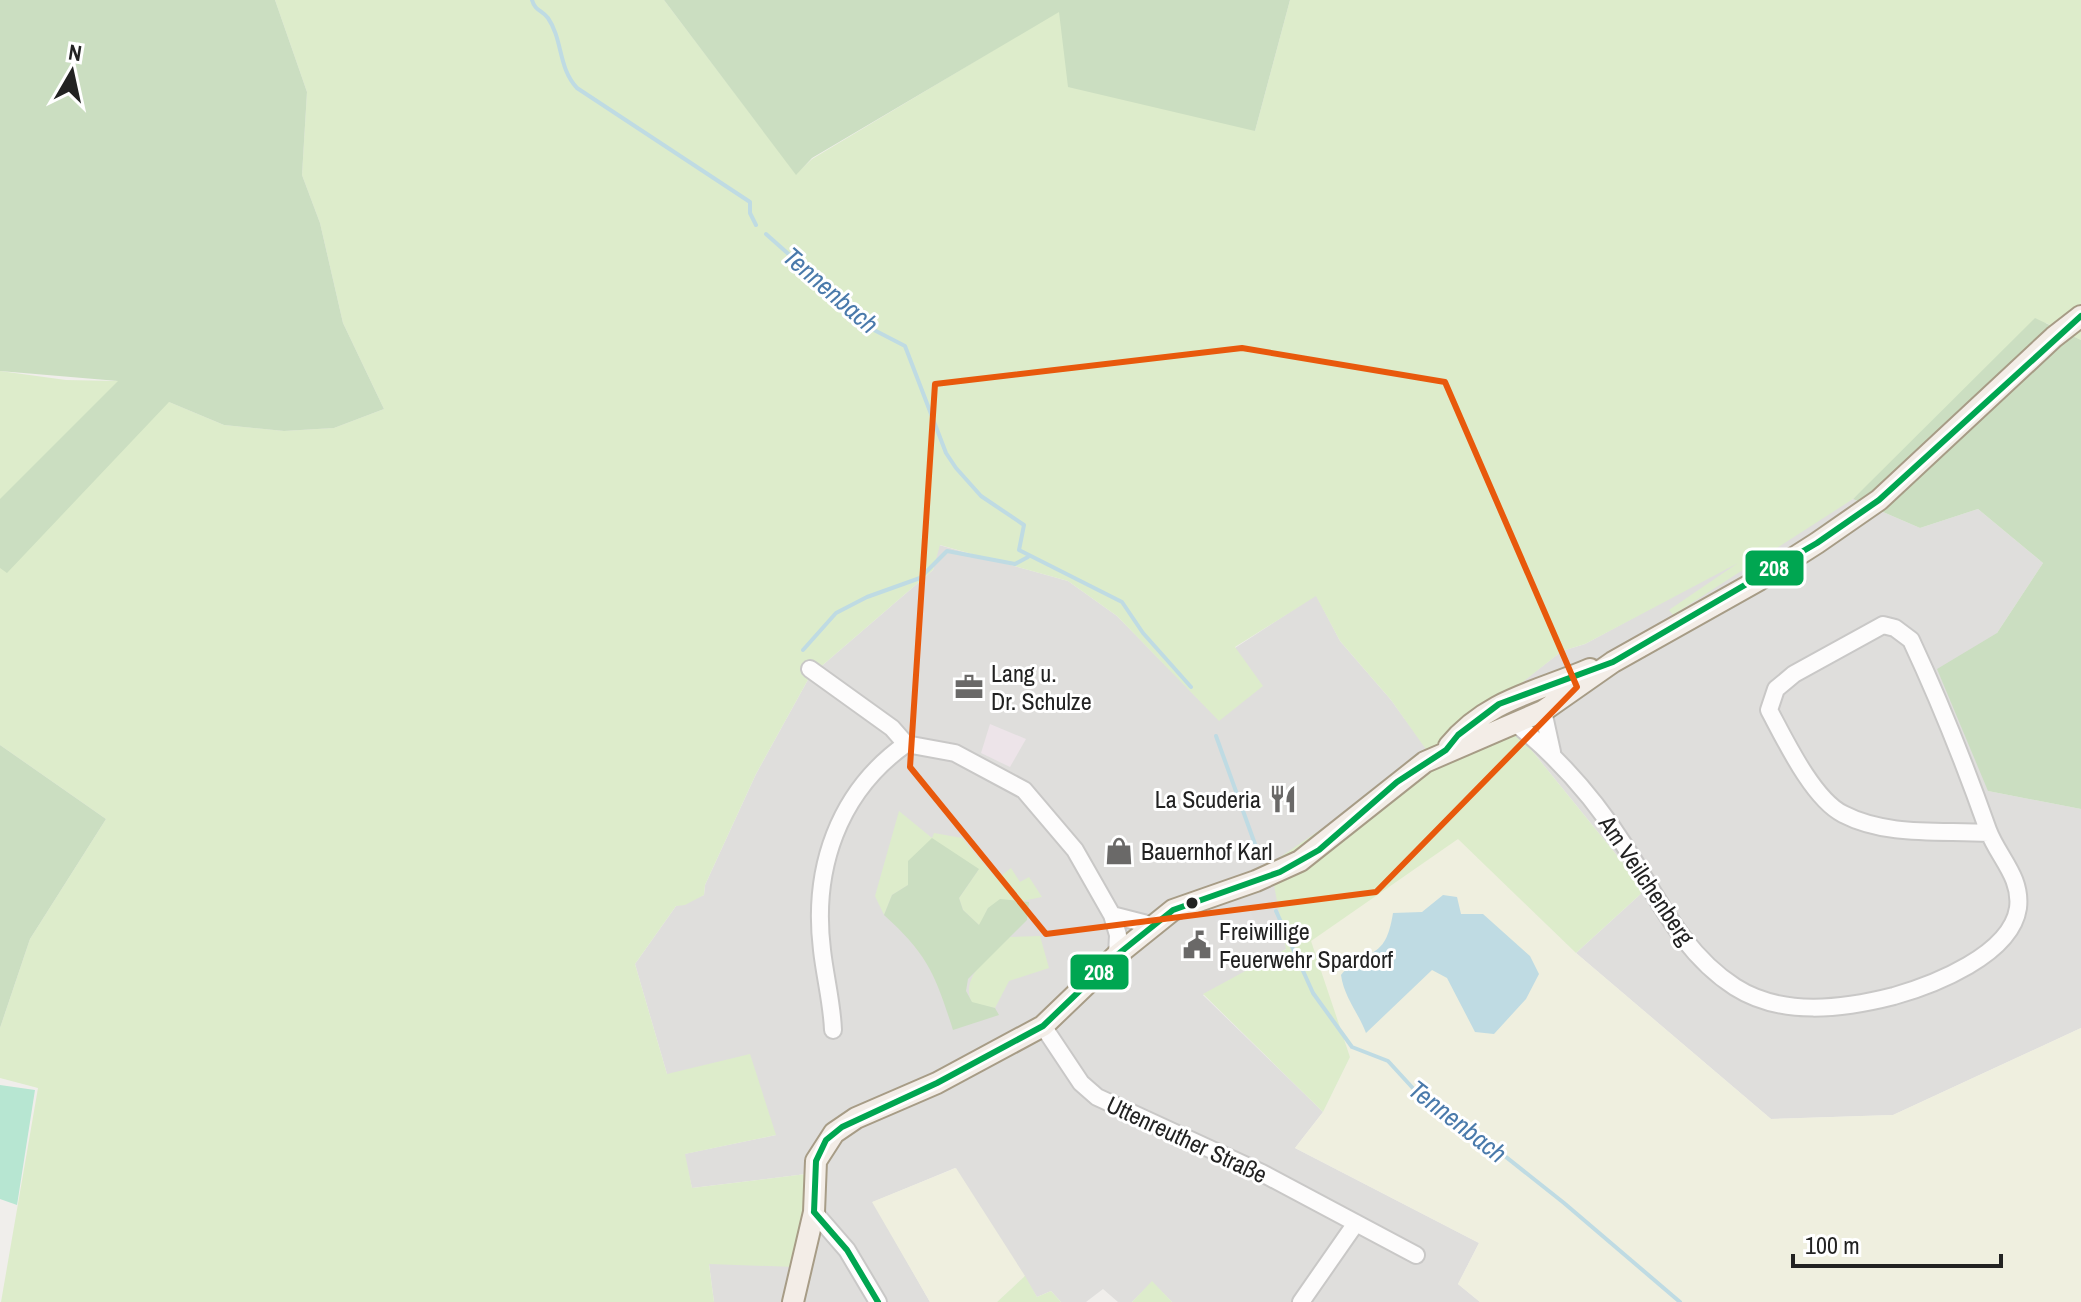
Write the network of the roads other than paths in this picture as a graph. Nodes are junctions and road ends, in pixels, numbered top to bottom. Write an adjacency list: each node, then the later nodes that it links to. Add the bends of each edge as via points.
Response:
1 (2081, 316): 2 (main road, via 1879,500 1759,580)
2 (1613, 662): 4 (main road); 5 (main road)
3 (810, 669): 7 (street)
4 (1520, 694): 5 (main road); 6 (main road, via 1513,705); 8 (main road, via 1483,714)
5 (1543, 711): 6 (main road); 9 (street, Am Veilchenberg)
6 (1515, 723): 8 (main road); 9 (street, Am Veilchenberg)
7 (906, 744): 11 (street, via 955,753 1024,790 1075,850); 15 (street, via 880,762 860,786 839,817 826,860 820,930)
8 (1446, 750): 12 (main road, via 1406,775 1300,861 1193,902)
9 (1552, 752): 10 (street, Am Veilchenberg, via 1622,842 1685,942 1727,981 1765,1001 1851,1006 1925,987 1982,955 2004,935 2018,908 2013,875)
10 (1989, 833): 10 (street, Am Veilchenberg, via 1935,691 1911,640 1895,628 1883,625 1865,633 1776,689 1769,710 1809,777 1842,814 1895,829)
11 (1112, 915): 12 (street); 13 (street)
12 (1151, 925): 13 (main road)
13 (1117, 955): 14 (main road)
14 (1043, 1026): 16 (main road, via 834,1133 816,1161); 17 (street, Uttenreuther Straße, via 1081,1083 1097,1097)
15 (833, 1030)
16 (814, 1212): 19 (main road); 20 (street, via 847,1250)
17 (1356, 1223): 18 (street, Uttenreuther Straße); 21 (street)
18 (1416, 1255)
19 (793, 1302)
20 (878, 1302)
21 (1301, 1302)

